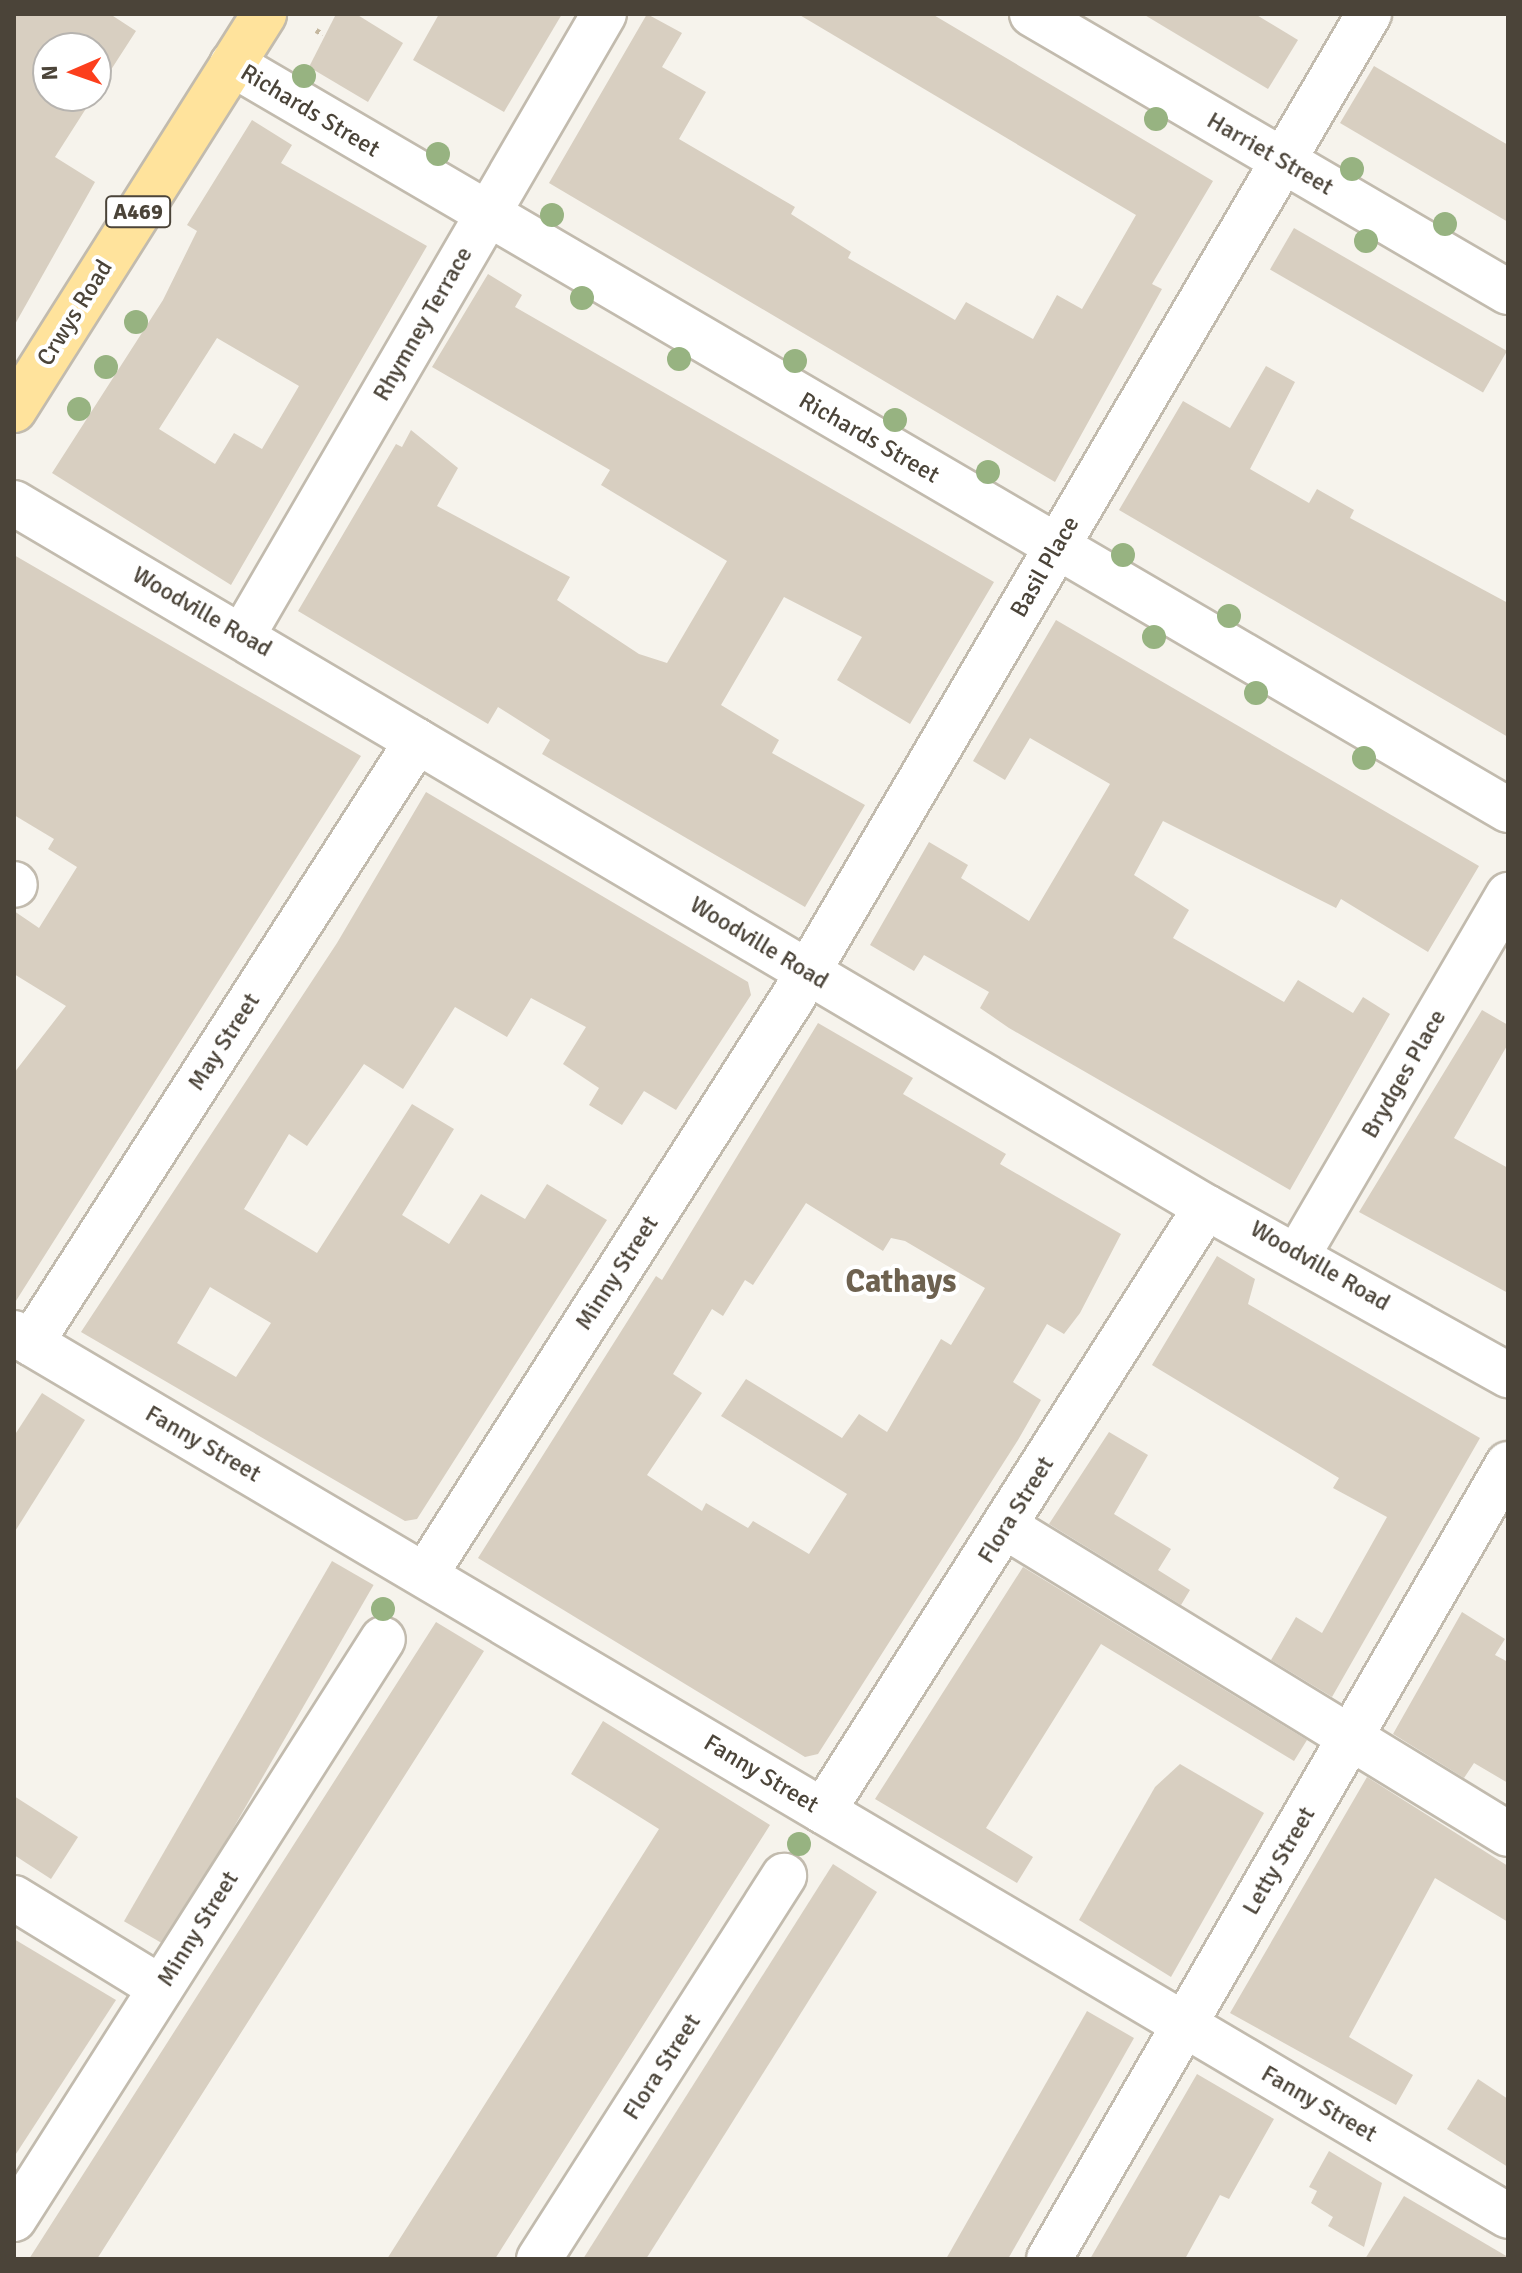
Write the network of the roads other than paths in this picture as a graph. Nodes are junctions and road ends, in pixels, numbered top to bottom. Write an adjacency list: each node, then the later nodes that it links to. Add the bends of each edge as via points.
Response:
1 (264, 14): 5 (main road, Crwys Road / A469)
2 (604, 14): 7 (street, Rhymney Terrace)
3 (1032, 14): 6 (street, Harriet Street)
4 (1369, 14): 6 (street, Basil Place)
5 (232, 64): 7 (street, Richards Street); 9 (main road, Crwys Road / A469)
6 (1282, 161): 8 (street, Harriet Street); 11 (street, Basil Place)
7 (488, 215): 11 (street, Richards Street); 12 (street, Rhymney Terrace)
8 (1508, 292)
9 (14, 410)
10 (14, 503): 12 (street, Woodville Road)
11 (1056, 548): 14 (street, Richards Street); 16 (street, Basil Place)
12 (243, 635): 13 (street, Woodville Road)
13 (417, 741): 16 (street, Woodville Road); 19 (street, May Street)
14 (1508, 810)
15 (1508, 895): 18 (street, Brydges Place)
16 (807, 971): 17 (street, Woodville Road); 23 (street, Minny Street)
17 (1206, 1207): 18 (street, Woodville Road); 22 (street, Flora Street)
18 (1299, 1253): 20 (street, Woodville Road)
19 (23, 1338): 23 (street, Fanny Street)
20 (1508, 1375)
21 (1508, 1464): 25 (street, Letty Street)
22 (1006, 1527): 25 (street); 26 (street, Flora Street)
23 (425, 1575): 26 (street, Fanny Street)
24 (383, 1639): 30 (street, Minny Street)
25 (1350, 1738): 27 (street); 31 (street, Letty Street)
26 (823, 1811): 31 (street, Fanny Street)
27 (1508, 1834)
28 (784, 1876): 34 (street, Flora Street)
29 (14, 1898): 30 (street)
30 (161, 1988): 33 (street, Minny Street)
31 (1184, 2025): 32 (street, Fanny Street); 35 (street, Letty Street)
32 (1508, 2216)
33 (14, 2219)
34 (539, 2259)
35 (1049, 2259)

